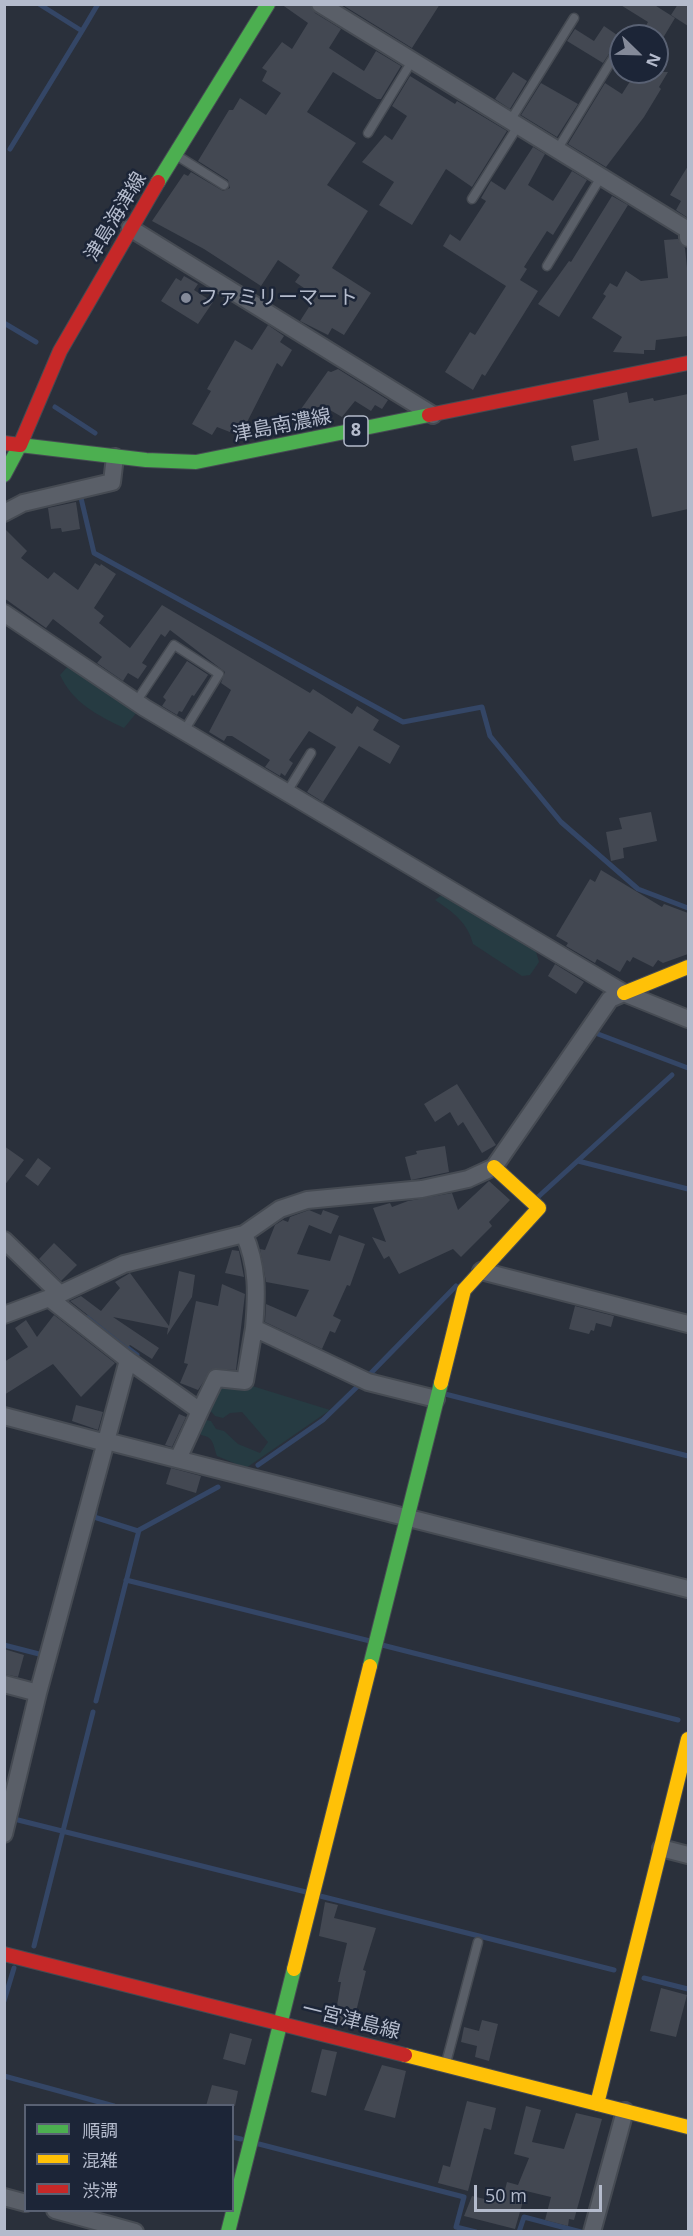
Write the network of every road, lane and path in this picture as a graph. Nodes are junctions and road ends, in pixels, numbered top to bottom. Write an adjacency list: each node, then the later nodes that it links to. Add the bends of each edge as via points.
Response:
1 (268, 4): 9 (main road, 津島海津線)
2 (320, 4): 4 (street)
3 (574, 18): 6 (lane)
4 (412, 61): 6 (street); 7 (lane)
5 (609, 65): 8 (lane)
6 (514, 124): 8 (street); 12 (lane)
7 (368, 133)
8 (557, 150): 10 (street)
9 (176, 155): 11 (lane); 13 (main road, 津島海津線)
10 (601, 177): 14 (street); 15 (lane)
11 (224, 185)
12 (472, 199)
13 (130, 228): 17 (street); 19 (main road, 津島海津線, via 60,351)
14 (687, 230)
15 (547, 266)
16 (688, 363): 17 (main road, 津島南濃線 / 8)
17 (433, 415): 20 (main road, 津島南濃線 / 8, via 196,462)
18 (4, 443): 19 (main road)
19 (20, 445): 20 (main road, 津島南濃線 / 8); 21 (main road)
20 (115, 457): 22 (street, via 112,482 23,503)
21 (4, 476)
22 (4, 513)
23 (4, 613): 24 (street)
24 (136, 702): 25 (street); 25 (lane, via 174,645 219,674)
25 (184, 731): 27 (street)
26 (310, 753): 27 (lane)
27 (286, 792): 29 (street)
28 (688, 967): 29 (main road)
29 (624, 993): 30 (street); 31 (street, via 609,999)
30 (688, 1019)
31 (494, 1167): 32 (street, via 468,1179 422,1189 308,1200 280,1209); 34 (main road, via 539,1208)
32 (244, 1234): 35 (street, via 124,1264); 38 (street, via 258,1284)
33 (4, 1240): 35 (street)
34 (481, 1271): 37 (street); 40 (main road, via 464,1290)
35 (54, 1296): 36 (street); 39 (street)
36 (4, 1315)
37 (688, 1324)
38 (254, 1328): 40 (street, via 368,1382); 41 (street, via 245,1381 216,1378)
39 (128, 1360): 41 (street); 43 (street)
40 (436, 1399): 45 (main road)
41 (200, 1411): 44 (street)
42 (4, 1416): 43 (street)
43 (106, 1442): 44 (street); 48 (street)
44 (178, 1459): 45 (street)
45 (408, 1518): 46 (street); 55 (main road)
46 (688, 1589)
47 (4, 1684): 48 (street)
48 (38, 1693): 50 (street)
49 (688, 1739): 51 (main road)
50 (4, 1834)
51 (661, 1848): 52 (street); 57 (main road)
52 (688, 1855)
53 (478, 1942): 56 (lane)
54 (4, 1954): 55 (main road, 一宮津島線)
55 (281, 2024): 56 (main road, 一宮津島線); 62 (main road)
56 (446, 2065): 57 (main road, 一宮津島線)
57 (597, 2104): 58 (main road, 一宮津島線)
58 (626, 2111): 59 (main road, 一宮津島線); 67 (street)
59 (688, 2127)
60 (4, 2197): 61 (street)
61 (24, 2202)
62 (234, 2208)
63 (59, 2212): 65 (street)
64 (233, 2212): 66 (main road)
65 (135, 2232)
66 (228, 2232)
67 (592, 2232)

